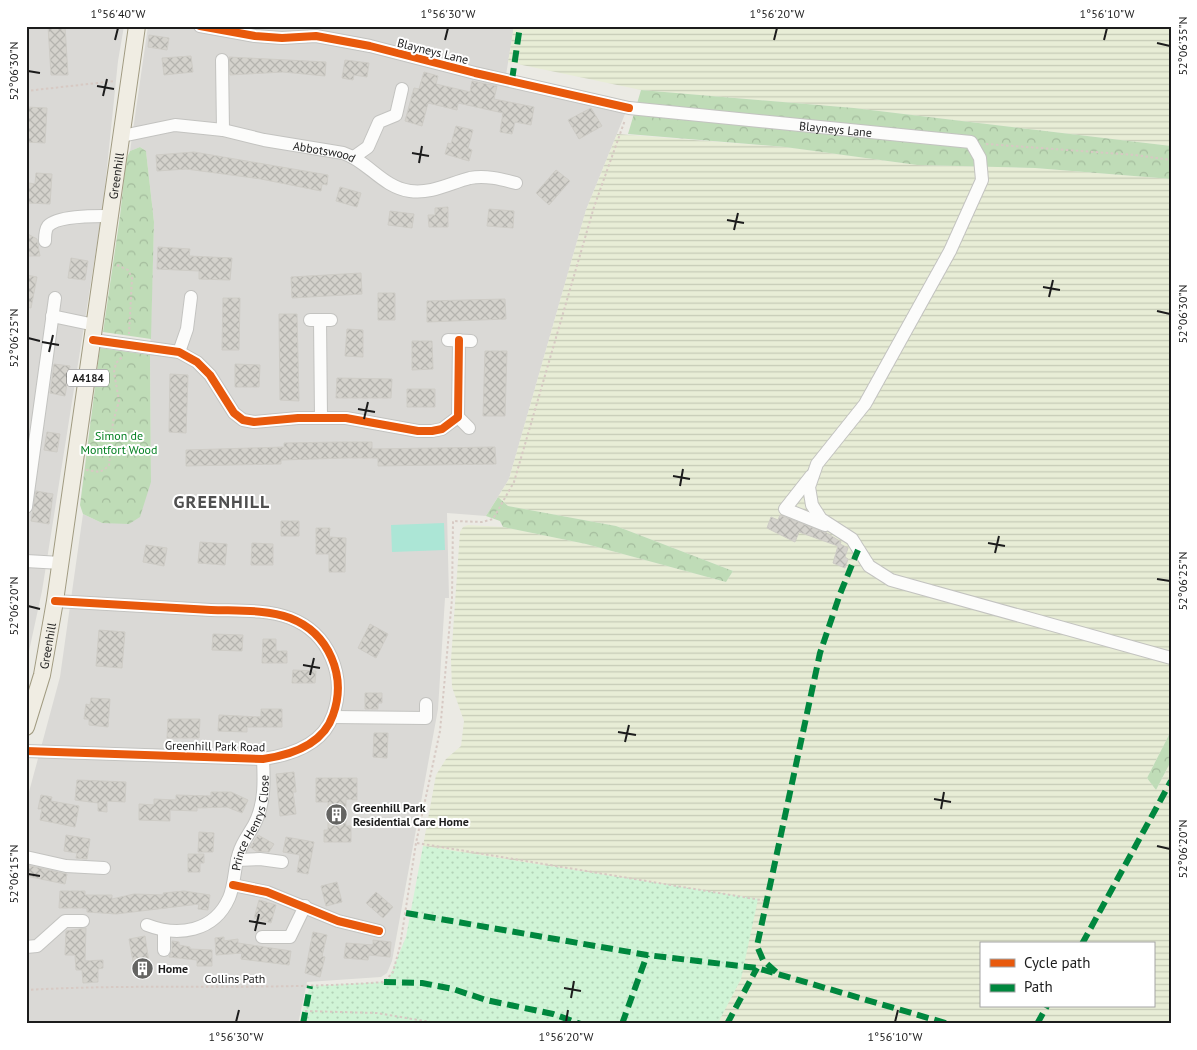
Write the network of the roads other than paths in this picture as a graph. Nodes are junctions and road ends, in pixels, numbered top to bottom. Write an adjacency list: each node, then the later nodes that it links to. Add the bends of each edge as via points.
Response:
1 (137, 26): 8 (main road, Greenhill / A4184)
2 (200, 26): 4 (street, Blayneys Lane, via 255,36)
3 (326, 26): 4 (street)
4 (316, 36): 23 (street, Blayneys Lane, via 629,108 971,142 980,158 982,180 950,251 865,404)
5 (222, 60): 7 (street)
6 (402, 89): 9 (street, via 396,115 379,122 368,147)
7 (223, 130): 8 (street, Abbotswood, via 175,125); 9 (street, Abbotswood)
8 (122, 136): 11 (main road, Greenhill / A4184)
9 (354, 157): 10 (street, Abbotswood, via 387,183 411,191 430,191 470,178)
10 (516, 182)
11 (111, 216): 12 (street, via 81,216 52,222 46,230); 17 (main road, Greenhill / A4184)
12 (45, 241)
13 (191, 297): 19 (street, via 187,329)
14 (55, 298): 15 (street)
15 (52, 316): 17 (street); 24 (street)
16 (320, 320): 20 (street)
17 (94, 332): 19 (street, via 126,345); 27 (main road, Greenhill / A4184)
18 (459, 341): 21 (street)
19 (179, 352): 20 (street, via 204,368 234,414 244,420 269,422)
20 (321, 417): 21 (street, via 346,418 418,432 442,429)
21 (458, 417): 22 (street)
22 (469, 428)
23 (814, 472): 25 (street, via 809,487 812,505 821,519); 25 (street, via 785,509)
24 (26, 507)
25 (841, 531): 29 (street, via 852,539 869,566 891,580)
26 (26, 561): 27 (street)
27 (61, 563): 28 (main road, Greenhill / A4184)
28 (55, 601): 31 (street, via 250,612 290,618 319,638 334,662 338,686); 32 (main road, Greenhill / A4184, via 42,675)
29 (1171, 658)
30 (426, 704): 31 (street, via 426,718)
31 (333, 717): 34 (street, Greenhill Park Road, via 302,750)
32 (26, 727)
33 (26, 751): 34 (street, Greenhill Park Road)
34 (264, 759): 36 (street, Prince Henrys Close, via 260,810)
35 (26, 857): 38 (street, via 66,866)
36 (237, 860): 37 (street); 39 (street, Prince Henrys Close)
37 (282, 862)
38 (104, 868)
39 (233, 885): 40 (street, via 267,892); 44 (street, Prince Henrys Close, via 229,898 211,921 198,928)
40 (305, 906): 43 (street, via 338,921); 45 (street, via 290,937)
41 (83, 921): 46 (street, via 65,921 38,946)
42 (147, 925): 44 (street, Prince Henrys Close)
43 (378, 931)
44 (164, 932): 47 (street)
45 (262, 937)
46 (26, 948)
47 (164, 950)

